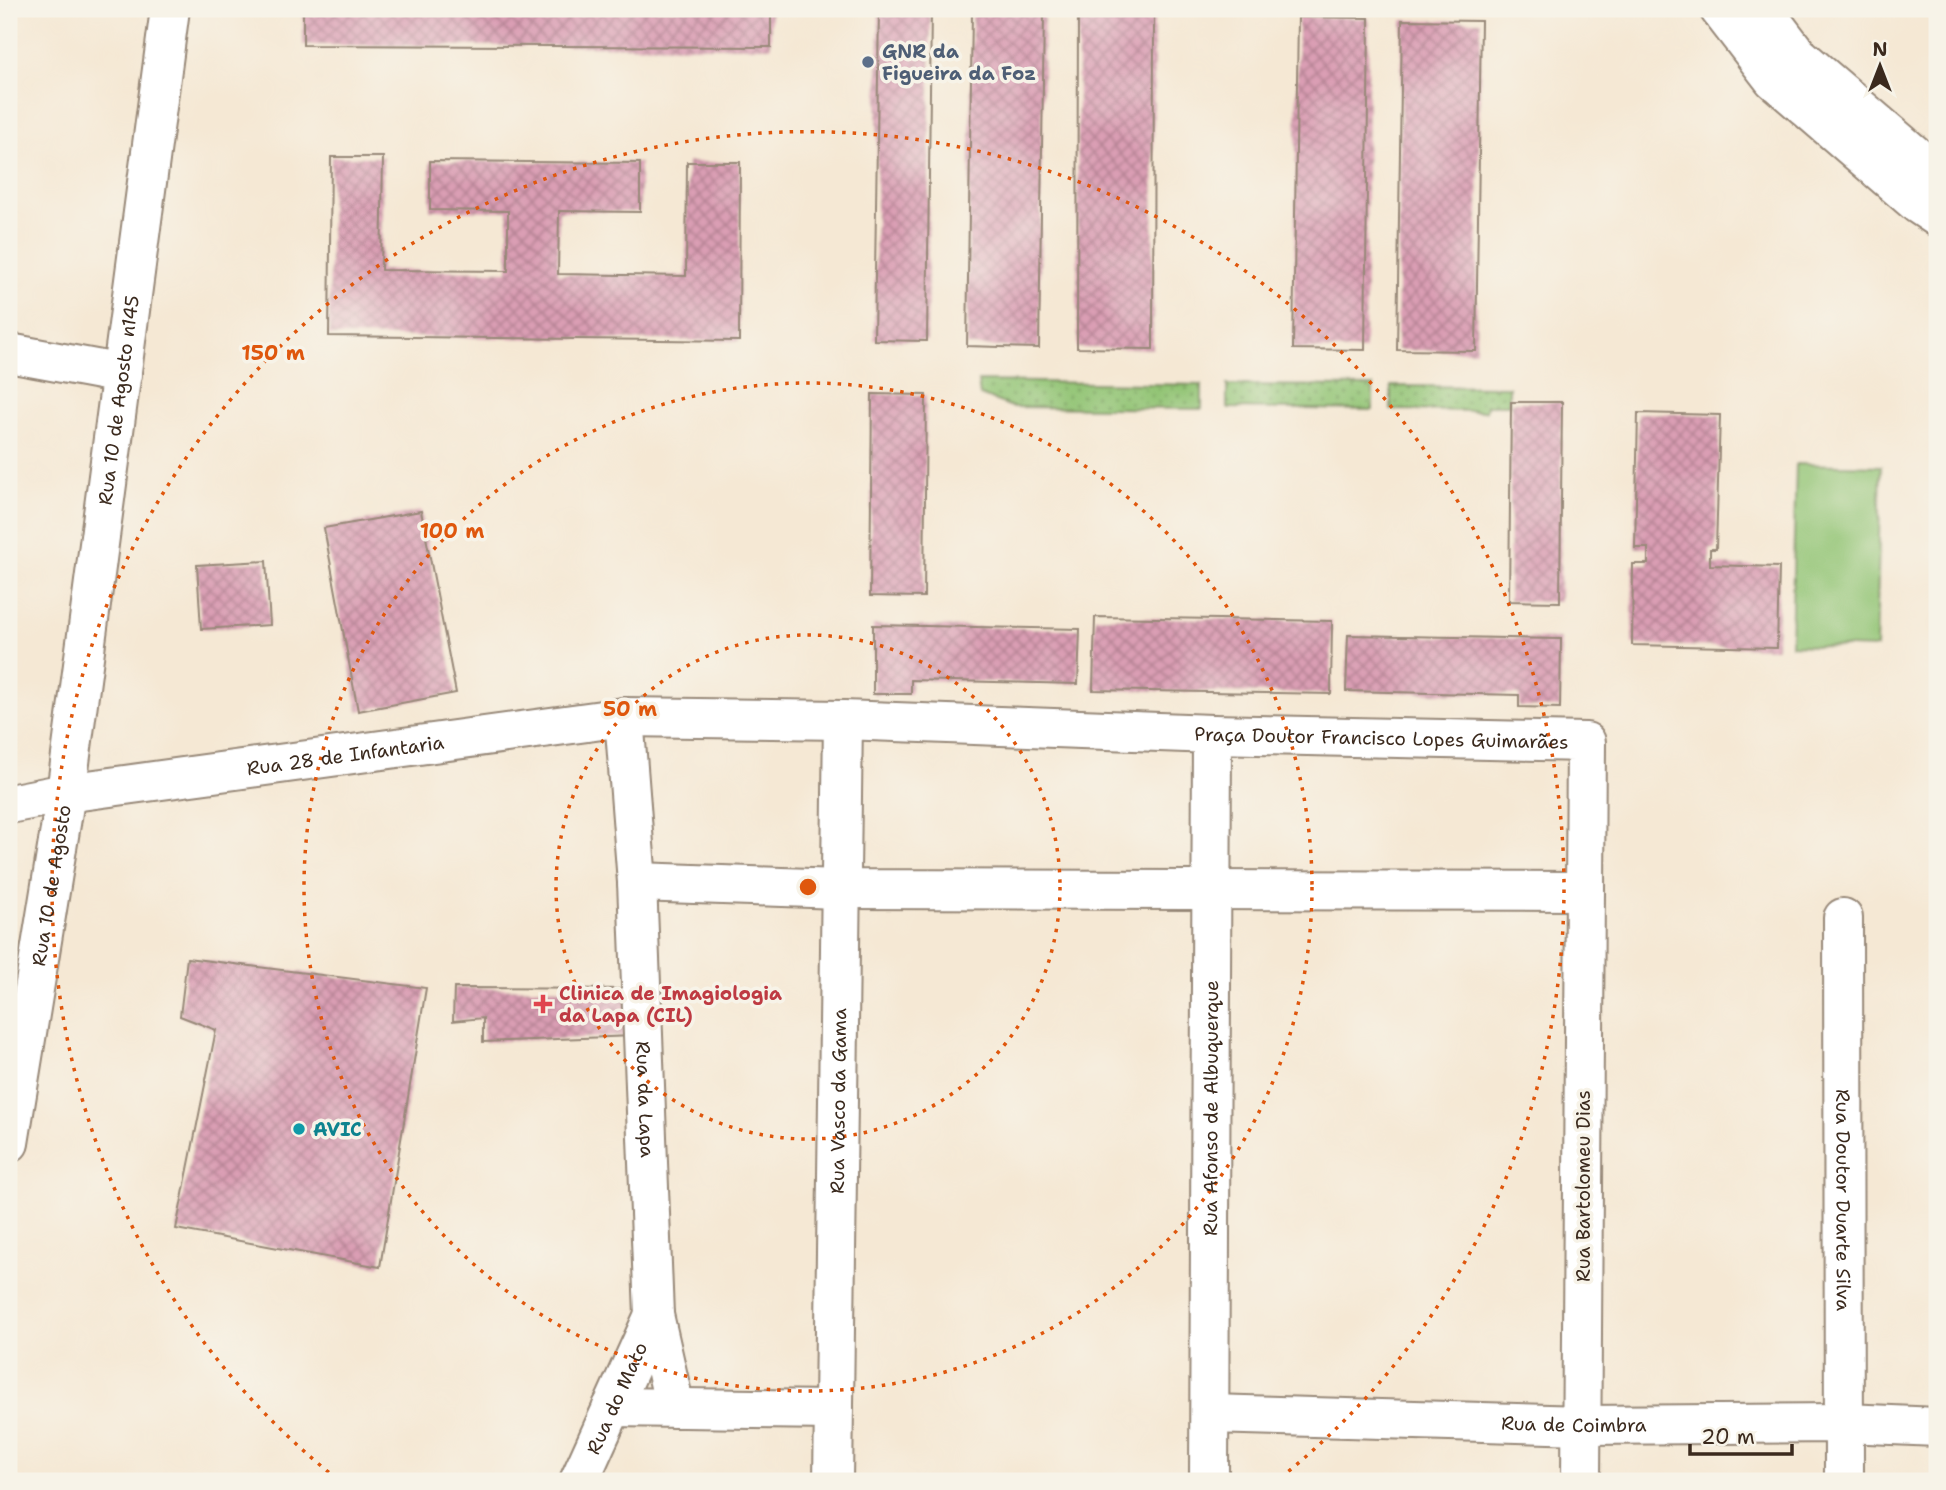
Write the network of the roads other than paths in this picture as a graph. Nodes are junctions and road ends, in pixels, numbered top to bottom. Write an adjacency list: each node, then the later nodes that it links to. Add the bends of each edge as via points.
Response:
1 (170, 9): 7 (street, Rua 10 de Agosto n145)
2 (1719, 9): 5 (street, via 1773,79)
3 (1763, 9): 4 (street, via 1798,55)
4 (1937, 174)
5 (1937, 217)
6 (9, 354): 7 (street)
7 (122, 374): 11 (street, Rua 10 de Agosto n145)
8 (624, 717): 9 (street, Praça Doutor Francisco Lopes Guimarães); 11 (street, Rua 28 de Infantaria); 13 (street, Rua da Lapa)
9 (843, 720): 10 (street, Praça Doutor Francisco Lopes Guimarães); 14 (street, Rua Vasco da Gama)
10 (1212, 734): 15 (street, Rua Afonso de Albuquerque); 16 (street, Praça Doutor Francisco Lopes Guimarães, via 1586,742)
11 (66, 793): 12 (street, Rua 28 de Infantaria); 18 (street, Rua 10 de Agosto)
12 (9, 804)
13 (637, 882): 14 (street); 19 (street, Rua da Lapa)
14 (839, 889): 15 (street); 22 (street, Rua Vasco da Gama)
15 (1211, 889): 16 (street); 23 (street, Rua Afonso de Albuquerque)
16 (1585, 891): 25 (street, Rua Bartolomeu Dias)
17 (1843, 918): 24 (street, Rua Doutor Duarte Silva)
18 (9, 1143)
19 (654, 1315): 20 (street, Rua do Mato); 21 (street, Rua da Lapa)
20 (612, 1407): 21 (street); 27 (street, Rua do Mato)
21 (675, 1408): 22 (street)
22 (834, 1410): 28 (street, Rua Vasco da Gama)
23 (1210, 1414): 25 (street, Rua de Coimbra); 29 (street, Rua Afonso de Albuquerque)
24 (1846, 1423): 25 (street, Rua de Coimbra); 26 (street, Rua de Coimbra); 31 (street, Rua Doutor Duarte Silva)
25 (1582, 1425): 30 (street, Rua Bartolomeu Dias)
26 (1937, 1427)
27 (579, 1481)
28 (833, 1481)
29 (1209, 1481)
30 (1581, 1481)
31 (1844, 1481)

